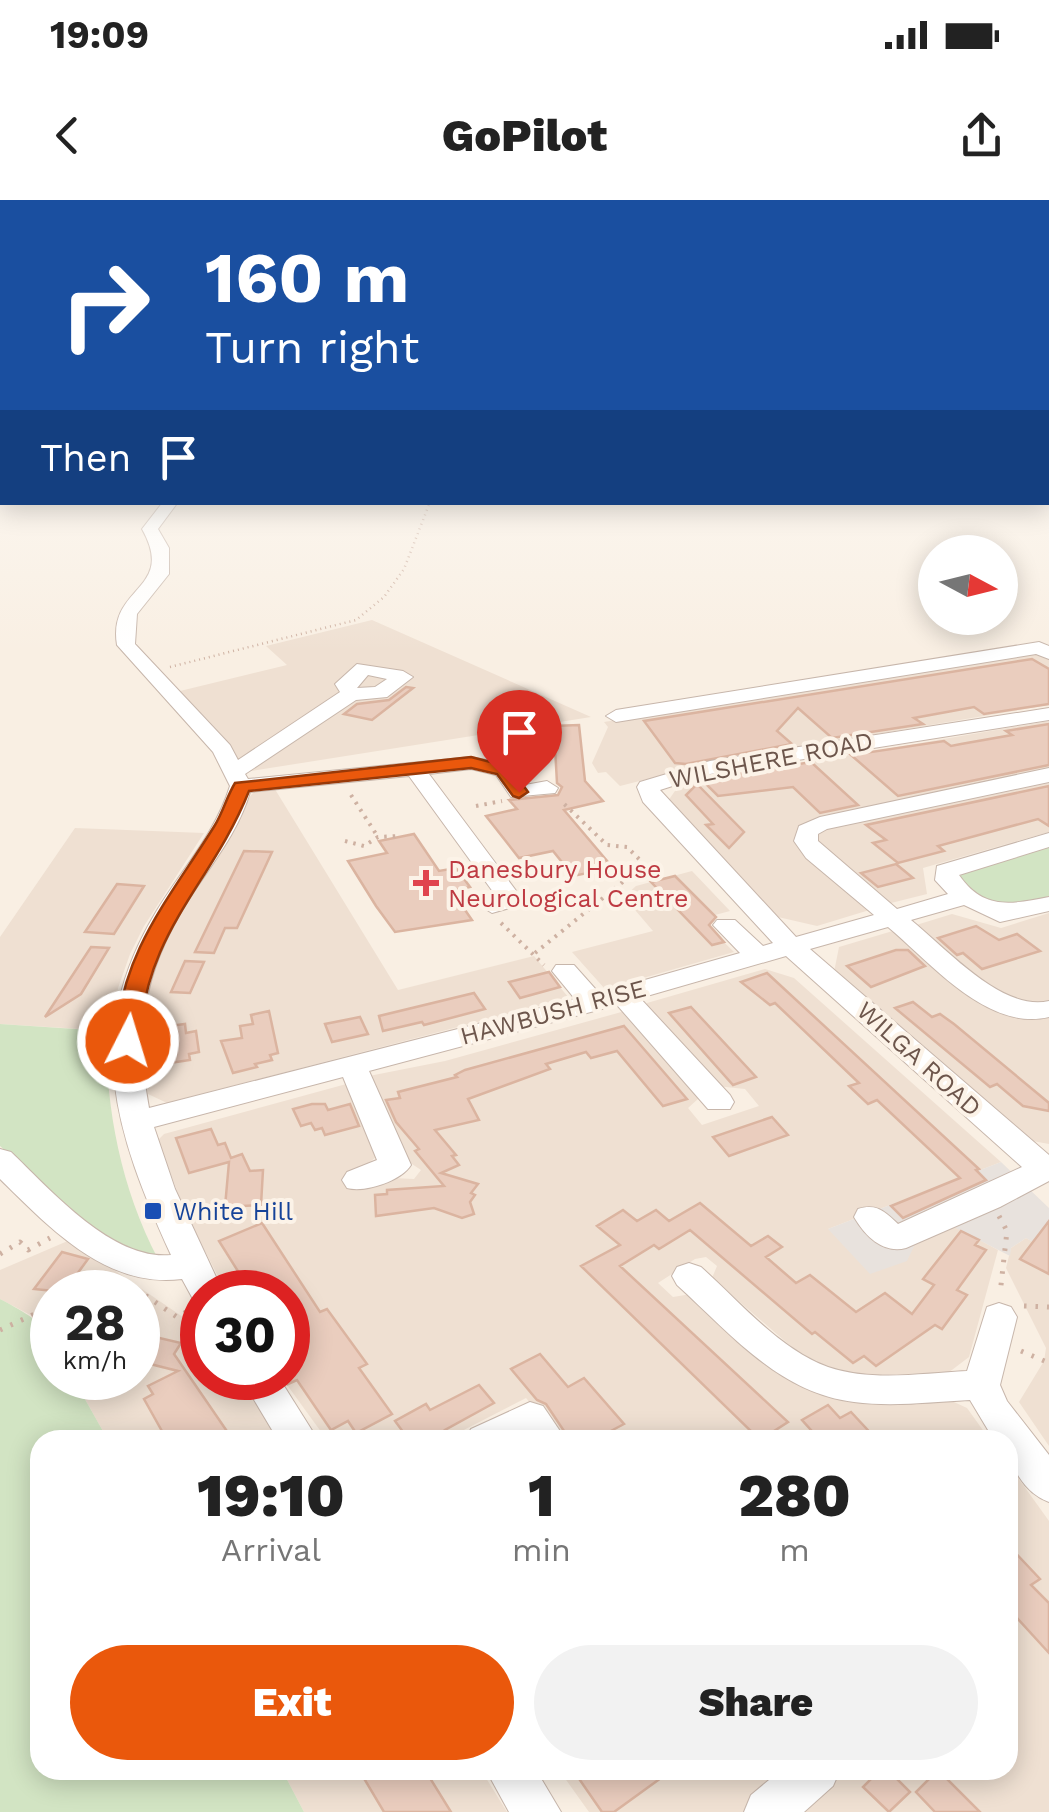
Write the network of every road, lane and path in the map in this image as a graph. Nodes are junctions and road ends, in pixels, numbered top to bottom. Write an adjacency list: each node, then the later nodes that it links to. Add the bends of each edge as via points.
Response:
1 (169, 505): 11 (street, via 150,528 161,548 161,574 126,612 126,645 208,733)
2 (429, 505): 4 (path, via 420,544 393,587 356,620)
3 (1049, 653): 7 (street, via 1039,648)
4 (158, 670)
5 (351, 694): 11 (street)
6 (1049, 714): 22 (street, WILSHERE ROAD, via 728,765 648,787 650,797)
7 (616, 716)
8 (414, 768): 10 (street); 12 (street, via 482,764 503,770 519,792); 19 (street, via 511,900)
9 (1049, 775): 20 (street, via 807,831 814,853)
10 (330, 777): 11 (street); 13 (path, via 346,786)
11 (238, 779): 31 (street, via 228,821 167,913 136,976 128,1041)
12 (547, 788): 23 (path, via 606,845 627,847 641,864)
13 (378, 836): 14 (path); 16 (path, via 364,846)
14 (401, 836)
15 (1049, 840): 17 (street, via 946,871)
16 (344, 841)
17 (966, 897): 18 (street, via 1000,914); 20 (street, HAWBUSH RISE)
18 (1049, 904)
19 (492, 905): 23 (path, via 505,929)
20 (893, 917): 22 (street, HAWBUSH RISE); 28 (street, via 995,1002 1032,1013)
21 (726, 925): 24 (street)
22 (790, 946): 24 (street, HAWBUSH RISE); 33 (street, WILGA ROAD)
23 (535, 954): 25 (path)
24 (756, 955): 26 (street, HAWBUSH RISE)
25 (556, 969): 27 (street)
26 (622, 994): 27 (street, HAWBUSH RISE); 30 (street)
27 (593, 1003): 29 (street, HAWBUSH RISE)
28 (1049, 1009)
29 (352, 1064): 31 (street, HAWBUSH RISE); 34 (street, via 395,1166)
30 (719, 1102)
31 (139, 1122): 39 (street)
32 (0, 1160): 37 (street)
33 (1047, 1169): 35 (street)
34 (358, 1180)
35 (989, 1199): 36 (street, via 894,1239); 45 (path, via 1007,1231)
36 (870, 1217)
37 (71, 1226): 38 (path, via 28,1250 20,1242); 41 (street, via 140,1267)
38 (0, 1254)
39 (190, 1270)
40 (689, 1276): 47 (street, via 814,1377 850,1387)
41 (180, 1281)
42 (160, 1306): 43 (path)
43 (180, 1315)
44 (30, 1316): 46 (path)
45 (998, 1317): 47 (street)
46 (0, 1330)
47 (982, 1385): 52 (street)
48 (273, 1400): 49 (street)
49 (292, 1430)
50 (504, 1430): 51 (street, via 530,1417)
51 (540, 1430)
52 (1008, 1430)
53 (1018, 1444): 54 (street)
54 (1049, 1486)
55 (516, 1780): 57 (street)
56 (805, 1780): 58 (street)
57 (537, 1812)
58 (768, 1812)

